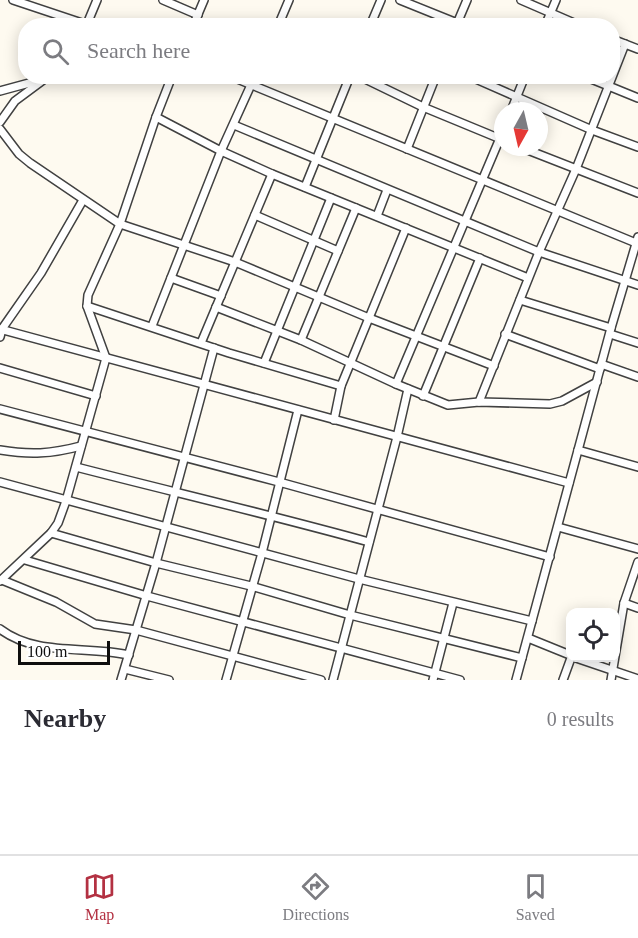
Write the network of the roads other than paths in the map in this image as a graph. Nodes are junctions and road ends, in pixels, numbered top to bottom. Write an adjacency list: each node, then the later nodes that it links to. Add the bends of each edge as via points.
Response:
1 (13, 0): 13 (street)
2 (97, 0): 14 (street)
3 (163, 0): 12 (street)
4 (204, 0): 12 (street)
5 (290, 0): 16 (street)
6 (381, 0): 17 (street)
7 (400, 0): 18 (street)
8 (467, 0): 19 (street)
9 (521, 0): 11 (street)
10 (556, 0): 11 (street)
11 (550, 13): 20 (street); 21 (street)
12 (198, 15): 15 (street)
13 (68, 18)
14 (91, 18)
15 (197, 18)
16 (282, 18)
17 (373, 18)
18 (443, 18)
19 (460, 18)
20 (548, 18)
21 (562, 18)
22 (620, 42): 23 (street)
23 (625, 44): 24 (street); 25 (street)
24 (638, 49)
25 (620, 57)
26 (25, 84): 38 (street)
27 (38, 84): 45 (street, via 15,101)
28 (169, 84): 43 (street)
29 (347, 84): 44 (street)
30 (376, 84): 42 (street)
31 (433, 84): 42 (street)
32 (487, 84): 39 (street)
33 (522, 84): 39 (street)
34 (602, 84): 37 (street)
35 (610, 84): 37 (street)
36 (252, 85): 44 (street); 46 (street)
37 (609, 87): 40 (street); 48 (street)
38 (0, 91)
39 (516, 97): 41 (street); 48 (street)
40 (638, 98)
41 (514, 102)
42 (423, 107): 49 (street); 51 (street)
43 (156, 117): 52 (street); 69 (street)
44 (332, 118): 51 (street); 55 (street)
45 (0, 122)
46 (234, 125): 52 (street); 55 (street)
47 (0, 129): 63 (street, via 19,154)
48 (592, 130): 50 (street); 56 (street)
49 (494, 137)
50 (638, 147)
51 (407, 149): 58 (street)
52 (221, 151): 57 (street); 73 (street)
53 (494, 156): 58 (street)
54 (543, 156): 56 (street)
55 (316, 161): 59 (street); 60 (street)
56 (576, 169): 61 (street); 65 (street)
57 (272, 174): 59 (street); 66 (street)
58 (483, 182): 65 (street); 68 (street)
59 (305, 187): 62 (street)
60 (387, 190): 67 (street); 68 (street)
61 (638, 193)
62 (331, 198): 64 (street); 72 (street)
63 (83, 200): 69 (street); 93 (street)
64 (356, 208): 67 (street); 75 (street)
65 (557, 211): 71 (street); 76 (street)
66 (255, 215): 72 (street); 78 (street)
67 (377, 216): 70 (street)
68 (464, 223): 74 (street); 76 (street)
69 (120, 224): 73 (street); 87 (street, via 90,289)
70 (406, 228): 74 (street); 89 (street)
71 (637, 240): 81 (street)
72 (313, 241): 75 (street); 83 (street)
73 (184, 245): 78 (street); 79 (street)
74 (453, 247): 77 (street); 95 (street)
75 (338, 251): 85 (street)
76 (539, 252): 80 (street); 81 (street)
77 (480, 258): 80 (street); 99 (street)
78 (235, 262): 83 (street); 84 (street)
79 (171, 278): 84 (street); 90 (street)
80 (528, 278): 86 (street)
81 (624, 280): 82 (street); 92 (street)
82 (638, 285)
83 (294, 286): 85 (street); 91 (street)
84 (221, 296): 88 (street)
85 (319, 297): 89 (street); 96 (street)
86 (520, 300): 92 (street); 94 (street)
87 (87, 306): 90 (street); 101 (street)
88 (216, 307): 91 (street); 97 (street)
89 (369, 318): 95 (street); 103 (street)
90 (152, 326): 97 (street)
91 (276, 330): 96 (street); 102 (street)
92 (610, 331): 98 (street); 105 (street)
93 (1, 332): 101 (street)
94 (505, 334): 104 (street); 105 (street)
95 (416, 336): 99 (street); 110 (street)
96 (301, 340): 103 (street)
97 (201, 343): 100 (street)
98 (638, 343)
99 (443, 347): 104 (street); 114 (street)
100 (214, 348): 102 (street); 109 (street)
101 (106, 358): 109 (street); 113 (street)
102 (264, 363): 111 (street)
103 (351, 363): 110 (street); 111 (street)
104 (494, 366): 115 (street)
105 (601, 366): 107 (street); 108 (street)
106 (0, 368): 113 (street)
107 (638, 377)
108 (597, 382): 115 (street, via 550,404); 123 (street)
109 (204, 384): 117 (street); 124 (street)
110 (396, 384): 112 (street)
111 (341, 386): 118 (street)
112 (408, 389): 114 (street); 120 (street)
113 (96, 396): 119 (street)
114 (423, 396): 115 (street, via 448,405)
115 (479, 402)
116 (0, 409): 119 (street)
117 (298, 410): 118 (street); 128 (street)
118 (334, 420): 120 (street)
119 (85, 431): 121 (street); 124 (street)
120 (397, 437): 129 (street); 132 (street)
121 (81, 446): 122 (street, via 40,454); 125 (street)
122 (0, 450)
123 (578, 450): 126 (street); 129 (street)
124 (184, 458): 128 (street); 130 (street)
125 (76, 467): 130 (street); 131 (street)
126 (638, 467)
127 (0, 482): 131 (street)
128 (279, 482): 132 (street); 133 (street)
129 (569, 483): 135 (street)
130 (175, 493): 133 (street); 134 (street)
131 (66, 501): 134 (street); 136 (street)
132 (377, 510): 137 (street); 140 (street)
133 (271, 514): 137 (street); 139 (street)
134 (166, 527): 139 (street); 143 (street)
135 (558, 527): 138 (street); 140 (street)
136 (51, 534): 141 (street); 143 (street)
137 (369, 542): 144 (street)
138 (638, 549)
139 (262, 553): 144 (street); 146 (street)
140 (550, 557): 152 (street)
141 (25, 560): 145 (street); 147 (street)
142 (638, 562): 149 (street)
143 (156, 563): 146 (street); 147 (street)
144 (359, 579): 148 (street); 151 (street)
145 (1, 581): 155 (street, via 56,602 95,624)
146 (251, 586): 151 (street); 153 (street)
147 (147, 596): 153 (street); 155 (street)
148 (453, 603): 152 (street); 157 (street)
149 (624, 603): 150 (street); 166 (street)
150 (638, 608)
151 (350, 615): 157 (street); 158 (street)
152 (532, 621): 156 (street)
153 (242, 622): 158 (street); 161 (street)
154 (0, 629): 160 (street, via 17,639 59,650 108,650)
155 (136, 630): 160 (street); 161 (street)
156 (528, 638): 159 (street); 162 (street)
157 (443, 639): 162 (street); 167 (street)
158 (341, 647): 167 (street); 174 (street)
159 (566, 654)
160 (129, 656): 165 (street)
161 (232, 657): 172 (street); 173 (street)
162 (522, 658): 168 (street)
163 (569, 662): 176 (street)
164 (590, 662): 166 (street)
165 (125, 669): 170 (street); 171 (street)
166 (614, 671): 169 (street); 177 (street)
167 (434, 677): 175 (street)
168 (517, 679)
169 (638, 679)
170 (121, 680)
171 (169, 680)
172 (226, 680)
173 (321, 680)
174 (333, 680)
175 (460, 680)
176 (562, 680)
177 (611, 680)

